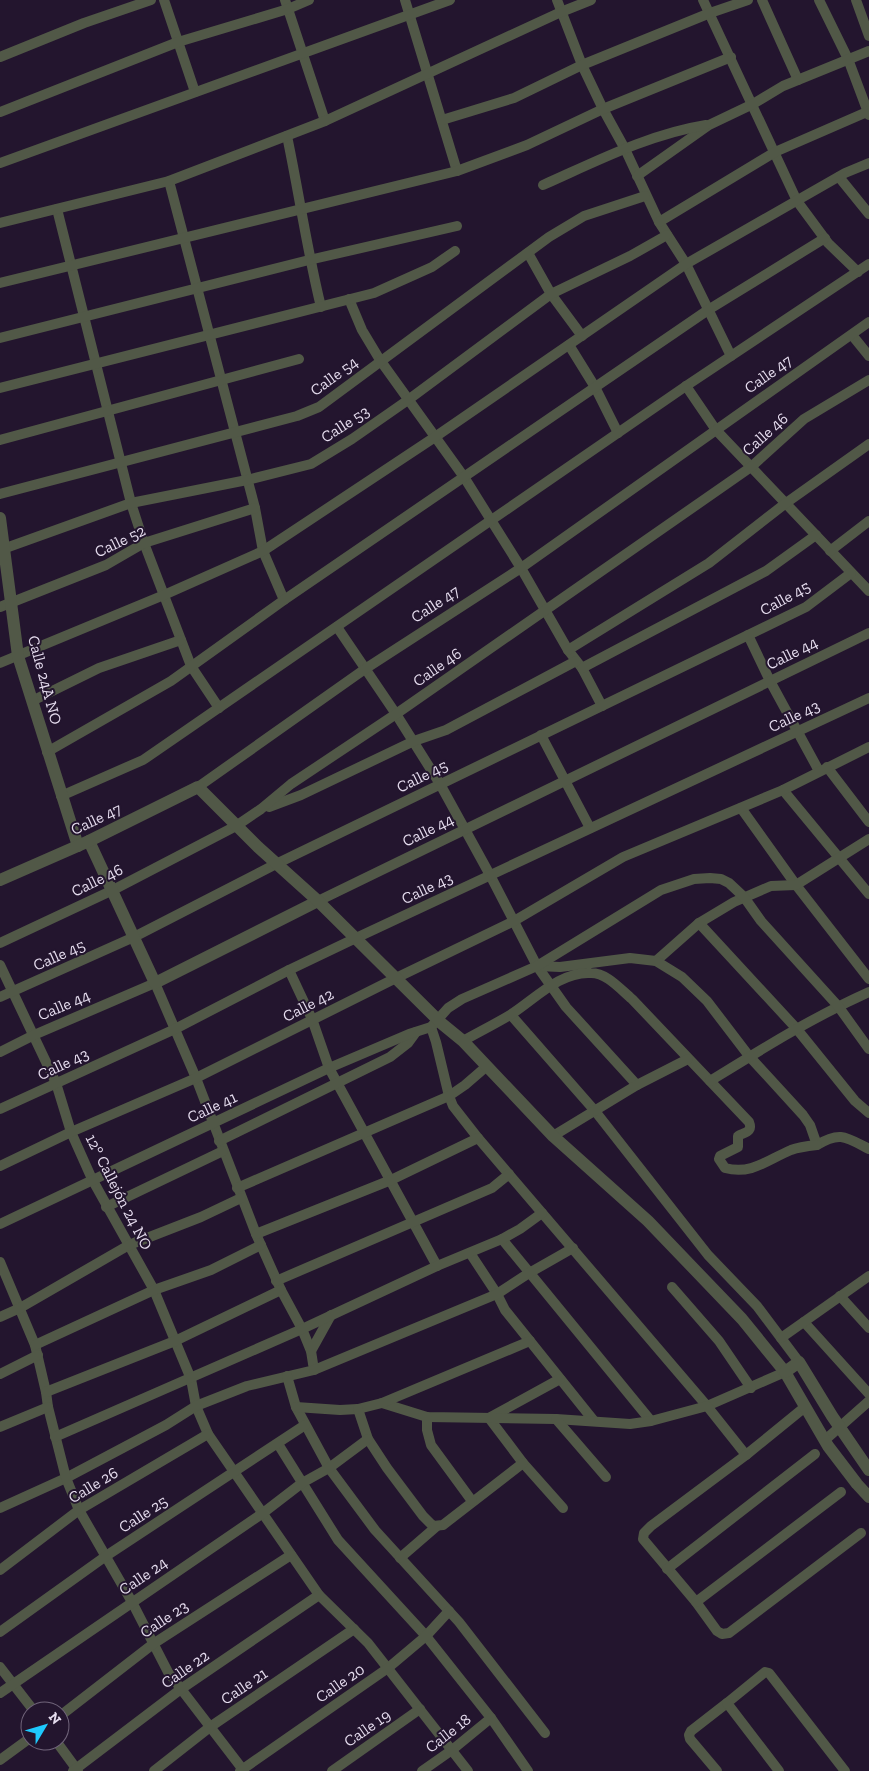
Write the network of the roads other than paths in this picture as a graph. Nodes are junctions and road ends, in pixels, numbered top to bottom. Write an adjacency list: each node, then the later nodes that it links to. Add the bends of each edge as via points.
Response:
1 (151, 0): 21 (street)
2 (164, 0): 18 (street)
3 (309, 0): 13 (street)
4 (405, 0): 16 (street)
5 (450, 0): 16 (street)
6 (558, 0): 14 (street)
7 (592, 0): 14 (street)
8 (703, 0): 15 (street)
9 (748, 0): 15 (street)
10 (762, 0): 26 (street)
11 (819, 0): 23 (street)
12 (856, 0): 17 (street)
13 (286, 4): 18 (street); 20 (street)
14 (561, 12): 24 (street); 25 (street)
15 (710, 13): 22 (street); 24 (street)
16 (409, 15): 20 (street); 25 (street)
17 (869, 36)
18 (178, 42): 27 (street); 30 (street)
19 (869, 51): 23 (street)
20 (302, 54): 27 (street); 33 (street)
21 (0, 57)
22 (731, 58): 28 (street); 29 (street)
23 (848, 59): 26 (street); 31 (street)
24 (582, 66): 29 (street); 32 (street, via 514,98)
25 (427, 74): 32 (street); 33 (street)
26 (798, 80): 28 (street)
27 (195, 92): 38 (street)
28 (753, 104): 34 (street); 37 (street)
29 (602, 109): 36 (street); 40 (street, via 527,145)
30 (0, 112)
31 (868, 112): 37 (street)
32 (442, 120): 40 (street)
33 (325, 121): 35 (street)
34 (709, 125): 36 (street); 41 (street)
35 (287, 136): 43 (street); 48 (street)
36 (625, 149): 41 (street); 44 (street)
37 (775, 152): 46 (street); 50 (street)
38 (0, 163)
39 (869, 163): 42 (street)
40 (457, 171): 48 (street)
41 (637, 176): 45 (street)
42 (839, 177): 46 (street); 49 (street)
43 (169, 181): 47 (street); 54 (street)
44 (543, 185)
45 (645, 196): 50 (street); 57 (street, Calle 54, via 584,216)
46 (797, 201): 55 (street); 59 (street)
47 (57, 209): 51 (street); 61 (street)
48 (302, 209): 54 (street); 58 (street)
49 (869, 214)
50 (658, 222): 53 (street)
51 (0, 223)
52 (457, 226): 58 (street)
53 (667, 235): 59 (street); 65 (street, Calle 53)
54 (184, 238): 61 (street); 64 (street)
55 (825, 238): 62 (street); 68 (street)
56 (456, 251): 66 (street, via 432,267 374,293)
57 (528, 253): 65 (street); 79 (street, Calle 54)
58 (310, 260): 64 (street); 67 (street)
59 (686, 264): 68 (street); 73 (street)
60 (869, 264): 62 (street)
61 (71, 265): 63 (street); 69 (street)
62 (858, 272): 76 (street)
63 (0, 283)
64 (197, 290): 69 (street); 71 (street)
65 (552, 294): 73 (street); 86 (street, Calle 53)
66 (349, 299): 67 (street); 79 (street)
67 (320, 307): 71 (street)
68 (708, 310): 76 (street); 84 (street)
69 (84, 317): 74 (street); 80 (street)
70 (869, 322): 72 (street, Calle 47)
71 (209, 335): 80 (street); 81 (street)
72 (852, 335): 77 (street); 88 (street, Calle 47)
73 (582, 336): 75 (street)
74 (0, 338)
75 (568, 345): 84 (street); 91 (street)
76 (731, 356): 83 (street)
77 (869, 356)
78 (299, 359): 81 (street)
79 (380, 360): 86 (street); 89 (street, Calle 54, via 319,407)
80 (96, 364): 85 (street); 87 (street)
81 (221, 380): 87 (street); 89 (street)
82 (869, 380): 95 (street, Calle 46, via 804,419)
83 (686, 386): 88 (street); 90 (street)
84 (595, 387): 90 (street); 96 (street)
85 (0, 388)
86 (408, 400): 91 (street); 97 (street, Calle 53, via 311,464)
87 (108, 410): 92 (street); 94 (street)
88 (716, 430): 95 (street); 110 (street, Calle 47)
89 (234, 432): 94 (street, Calle 54); 97 (street)
90 (618, 433): 103 (street)
91 (435, 437): 96 (street); 109 (street)
92 (0, 440)
93 (869, 444): 100 (street)
94 (121, 462): 98 (street, Calle 54); 99 (street)
95 (751, 467): 100 (street); 116 (street, Calle 46)
96 (464, 477): 103 (street); 114 (street)
97 (247, 480): 99 (street, Calle 53); 101 (street)
98 (0, 494)
99 (131, 503): 106 (street); 107 (street, Calle 53)
100 (786, 503): 105 (street); 121 (street, via 709,563)
101 (255, 508): 106 (street, Calle 52); 109 (street)
102 (0, 518): 107 (street, Calle 24A NO)
103 (490, 521): 110 (street); 117 (street)
104 (869, 521): 108 (street)
105 (816, 535): 108 (street); 124 (street, via 766,571)
106 (144, 543): 113 (street); 115 (street, Calle 52, via 106,565)
107 (2, 549): 115 (street, Calle 24A NO)
108 (830, 550): 111 (street)
109 (263, 551): 113 (street); 114 (street)
110 (521, 568): 116 (street); 126 (street, Calle 47)
111 (851, 573): 112 (street); 119 (street, Calle 45, via 806,607)
112 (868, 588)
113 (164, 595): 120 (street); 122 (street)
114 (284, 600): 125 (street)
115 (6, 605): 122 (street, Calle 24A NO)
116 (546, 610): 121 (street); 132 (street, Calle 46)
117 (337, 627): 126 (street); 131 (street)
118 (869, 634): 127 (street, Calle 44)
119 (748, 635): 127 (street); 130 (street, Calle 45)
120 (181, 640): 125 (street); 129 (street, via 99,668)
121 (568, 650): 124 (street)
122 (18, 656): 123 (street); 129 (street, Calle 24A NO)
123 (0, 664)
124 (579, 664): 130 (street); 135 (street, via 446,730)
125 (191, 666): 131 (street); 137 (street)
126 (365, 669): 132 (street); 141 (street, Calle 47)
127 (770, 682): 133 (street); 139 (street, Calle 44)
128 (869, 698): 133 (street, Calle 43)
129 (32, 700): 137 (street, Calle 24A NO)
130 (602, 706): 134 (street, Calle 45)
131 (219, 708): 143 (street, via 143,760)
132 (396, 714): 135 (street); 145 (street, Calle 46, via 291,784)
133 (797, 731): 138 (street); 148 (street, Calle 43)
134 (541, 735): 139 (street); 140 (street, Calle 45)
135 (414, 741): 140 (street); 145 (street, via 301,795)
136 (869, 747): 138 (street, Calle 42)
137 (48, 752): 143 (street, Calle 24A NO)
138 (823, 769): 142 (street, Calle 42); 146 (street)
139 (566, 781): 148 (street); 149 (street, Calle 44)
140 (440, 784): 149 (street); 153 (street, Calle 45)
141 (198, 787): 147 (street); 151 (street, Calle 47)
142 (783, 790): 144 (street, Calle 42); 152 (street)
143 (61, 796): 151 (street, Calle 24A NO)
144 (741, 808): 156 (street); 161 (street, Calle 42, via 623,857)
145 (261, 809): 147 (street, Calle 46)
146 (869, 822)
147 (236, 826): 153 (street); 157 (street, Calle 46)
148 (590, 828): 154 (street, Calle 43)
149 (465, 830): 154 (street); 160 (street, Calle 44)
150 (869, 839): 152 (street)
151 (83, 843): 155 (street, Calle 47); 157 (street, Calle 24A NO)
152 (839, 857): 156 (street); 158 (street)
153 (276, 864): 160 (street); 163 (street, Calle 45)
154 (490, 875): 161 (street); 164 (street, Calle 43)
155 (0, 880)
156 (796, 885): 159 (street, via 771,886); 171 (street)
157 (112, 890): 163 (street, Calle 24A NO); 165 (street, Calle 46)
158 (869, 894)
159 (744, 897): 162 (street); 168 (street, Calle 41, via 722,879 694,879 661,890); 177 (street, Calle 41, via 761,921)
160 (318, 901): 164 (street); 172 (street, Calle 44)
161 (514, 921): 168 (street); 170 (street, Calle 42)
162 (699, 923): 166 (street); 181 (street)
163 (134, 938): 172 (street, Calle 24A NO); 174 (street, Calle 45)
164 (356, 938): 169 (street, Calle 43); 170 (street)
165 (0, 943)
166 (656, 961): 168 (street, via 630,958); 188 (street, via 682,976 707,1001)
167 (0, 965): 174 (street, 12° Callejón 24 NO)
168 (537, 966): 173 (street); 180 (street, Calle 41, via 462,999)
169 (289, 970): 179 (street); 182 (street, Calle 43)
170 (396, 978): 179 (street, Calle 42); 180 (street)
171 (869, 979)
172 (155, 983): 182 (street); 184 (street, Calle 44)
173 (551, 986): 178 (street); 189 (street, via 580,974 600,974 632,999); 196 (street)
174 (13, 992): 176 (street, Calle 45); 184 (street, 12° Callejón 24 NO)
175 (869, 992): 177 (street)
176 (0, 997)
177 (838, 1006): 181 (street); 186 (street, Calle 41)
178 (511, 1015): 185 (street); 199 (street)
179 (312, 1019): 191 (street); 192 (street, Calle 42)
180 (434, 1023): 183 (street, Calle 41); 185 (street); 197 (street)
181 (796, 1028): 188 (street); 200 (street, via 855,1101)
182 (175, 1029): 192 (street); 194 (street, Calle 43)
183 (417, 1032): 191 (street, Calle 41); 195 (street, via 390,1057)
184 (34, 1035): 187 (street, Calle 44); 194 (street, 12° Callejón 24 NO)
185 (463, 1041): 190 (street)
186 (869, 1049)
187 (0, 1052)
188 (749, 1056): 193 (street); 207 (street, via 803,1115)
189 (688, 1058): 193 (street); 196 (street)
190 (486, 1066): 197 (street); 204 (street)
191 (329, 1068): 195 (street); 201 (street, Calle 41)
192 (196, 1078): 201 (street); 202 (street, Calle 42)
193 (710, 1080): 207 (street, via 750,1126 746,1133 738,1136 738,1147 720,1156 725,1168 734,1171 761,1166 792,1150)
194 (56, 1083): 198 (street, Calle 43); 202 (street, 12° Callejón 24 NO)
195 (338, 1083): 203 (street); 206 (street)
196 (637, 1085): 199 (street)
197 (449, 1096): 203 (street); 205 (street)
198 (0, 1109)
199 (595, 1111): 204 (street); 241 (street, via 708,1255 757,1306)
200 (869, 1113)
201 (212, 1123): 206 (street); 212 (street, Calle 41)
202 (71, 1132): 210 (street, Calle 42); 212 (street, 12° Callejón 24 NO)
203 (364, 1132): 213 (street); 214 (street)
204 (553, 1136): 248 (street, via 648,1221 742,1319)
205 (478, 1138): 211 (street); 213 (street)
206 (219, 1141): 209 (street)
207 (817, 1145): 208 (street, via 838,1135)
208 (869, 1148)
209 (223, 1151): 214 (street); 215 (street)
210 (0, 1166)
211 (509, 1174): 216 (street); 217 (street, via 492,1188)
212 (92, 1180): 215 (street, 12° Callejón 24 NO); 218 (street, Calle 41)
213 (391, 1180): 217 (street); 219 (street)
214 (239, 1193): 219 (street); 221 (street, via 201,1217)
215 (106, 1206): 221 (street, 12° Callejón 24 NO)
216 (542, 1212): 220 (street); 223 (street)
217 (414, 1222): 226 (street); 229 (street)
218 (0, 1224)
219 (256, 1234): 222 (street)
220 (502, 1239): 224 (street); 227 (street)
221 (129, 1245): 231 (street, 12° Callejón 24 NO); 235 (street)
222 (261, 1245): 229 (street); 231 (street, via 211,1270)
223 (572, 1248): 227 (street); 259 (street)
224 (470, 1253): 226 (street); 233 (street)
225 (0, 1262): 235 (street)
226 (437, 1266): 236 (street)
227 (529, 1273): 233 (street); 267 (street)
228 (869, 1276): 234 (street)
229 (276, 1280): 232 (street)
230 (672, 1287): 253 (street, via 719,1341)
231 (154, 1290): 242 (street, 12° Callejón 24 NO); 244 (street)
232 (281, 1290): 240 (street); 242 (street)
233 (497, 1294): 243 (street, via 505,1310); 247 (street)
234 (840, 1296): 238 (street); 239 (street)
235 (20, 1308): 237 (street); 244 (street)
236 (332, 1314): 240 (street); 245 (street)
237 (0, 1317)
238 (804, 1322): 241 (street); 255 (street)
239 (869, 1328)
240 (302, 1329): 245 (street); 251 (street)
241 (781, 1338): 246 (street)
242 (174, 1341): 251 (street, 12° Callejón 24 NO); 254 (street)
243 (530, 1341): 252 (street); 257 (street)
244 (37, 1350): 249 (street); 254 (street)
245 (311, 1351): 247 (street)
246 (800, 1362): 248 (street); 271 (street)
247 (314, 1370): 250 (street)
248 (785, 1372): 253 (street); 262 (street)
249 (0, 1374)
250 (287, 1376): 258 (street, via 247,1386); 261 (street)
251 (191, 1378): 258 (street, 12° Callejón 24 NO); 273 (street)
252 (560, 1379): 265 (street); 268 (street)
253 (751, 1388): 259 (street)
254 (46, 1392): 260 (street)
255 (869, 1394)
256 (869, 1400): 271 (street)
257 (382, 1402): 263 (street); 264 (street)
258 (196, 1406): 272 (street, 12° Callejón 24 NO); 284 (street)
259 (707, 1406): 267 (street); 278 (street)
260 (48, 1407): 270 (street); 273 (street)
261 (296, 1407): 263 (street); 269 (street)
262 (805, 1407): 275 (street); 278 (street)
263 (358, 1409): 274 (street)
264 (427, 1417): 265 (street); 288 (street, via 426,1430 431,1445)
265 (489, 1418): 266 (street); 279 (street)
266 (556, 1418): 268 (street); 283 (street)
267 (652, 1421): 268 (street, via 630,1424)
268 (594, 1422)
269 (305, 1425): 276 (street, Calle 25); 280 (street)
270 (0, 1427)
271 (840, 1427): 275 (street); 281 (street)
272 (208, 1434): 282 (street, 12° Callejón 24 NO); 291 (street, Calle 26)
273 (55, 1437): 284 (street)
274 (368, 1439): 280 (street, Calle 24); 293 (street, via 423,1516 432,1526)
275 (825, 1440): 287 (street)
276 (278, 1444): 282 (street, Calle 25); 285 (street)
277 (815, 1454): 298 (street)
278 (746, 1455): 298 (street, via 644,1533 643,1540)
279 (522, 1463): 288 (street); 290 (street)
280 (329, 1468): 285 (street, Calle 24); 297 (street)
281 (869, 1470)
282 (234, 1472): 292 (street, 12° Callejón 24 NO); 296 (street, Calle 25)
283 (606, 1477)
284 (66, 1478): 289 (street); 291 (street)
285 (302, 1483): 292 (street, Calle 24); 306 (street, via 338,1540)
286 (841, 1492): 302 (street)
287 (869, 1497)
288 (472, 1501): 293 (street, via 443,1525)
289 (0, 1508)
290 (563, 1508)
291 (79, 1510): 296 (street); 299 (street, Calle 26)
292 (263, 1513): 295 (street, 12° Callejón 24 NO); 301 (street, Calle 24)
293 (437, 1526): 297 (street)
294 (861, 1533): 302 (street, via 729,1633 717,1631)
295 (291, 1554): 300 (street, 12° Callejón 24 NO); 307 (street, Calle 23)
296 (106, 1556): 301 (street); 305 (street, Calle 25)
297 (400, 1558): 303 (street)
298 (667, 1569): 302 (street)
299 (0, 1570)
300 (319, 1595): 304 (street, 12° Callejón 24 NO); 311 (street, Calle 22)
301 (132, 1602): 307 (street); 310 (street, Calle 24)
302 (696, 1602)
303 (450, 1611): 306 (street, Calle 20); 319 (street)
304 (354, 1629): 309 (street, 12° Callejón 24 NO); 318 (street, Calle 21)
305 (0, 1632)
306 (426, 1636): 309 (street, Calle 20); 317 (street)
307 (154, 1644): 311 (street); 315 (street, Calle 23)
308 (0, 1667): 310 (street)
309 (388, 1668): 316 (street, 12° Callejón 24 NO); 325 (street, Calle 20)
310 (14, 1683): 312 (street, Calle 24); 313 (street)
311 (181, 1689): 318 (street); 324 (street, Calle 22)
312 (0, 1693)
313 (27, 1701)
314 (727, 1703): 331 (street, via 691,1730 689,1735); 332 (street); 333 (street, via 761,1674 769,1673)
315 (70, 1708)
316 (420, 1709): 321 (street, 12° Callejón 24 NO); 327 (street, Calle 19)
317 (491, 1718): 321 (street, Calle 18); 330 (street)
318 (210, 1727): 325 (street); 326 (street, Calle 21)
319 (545, 1733)
320 (20, 1745): 323 (street)
321 (452, 1750): 328 (street, Calle 18); 329 (street, 12° Callejón 24 NO)
322 (63, 1751): 324 (street)
323 (0, 1760)
324 (76, 1770)
325 (242, 1770)
326 (154, 1771)
327 (332, 1771)
328 (422, 1771)
329 (468, 1771)
330 (528, 1771)
331 (717, 1771)
332 (779, 1771)
333 (845, 1771)

